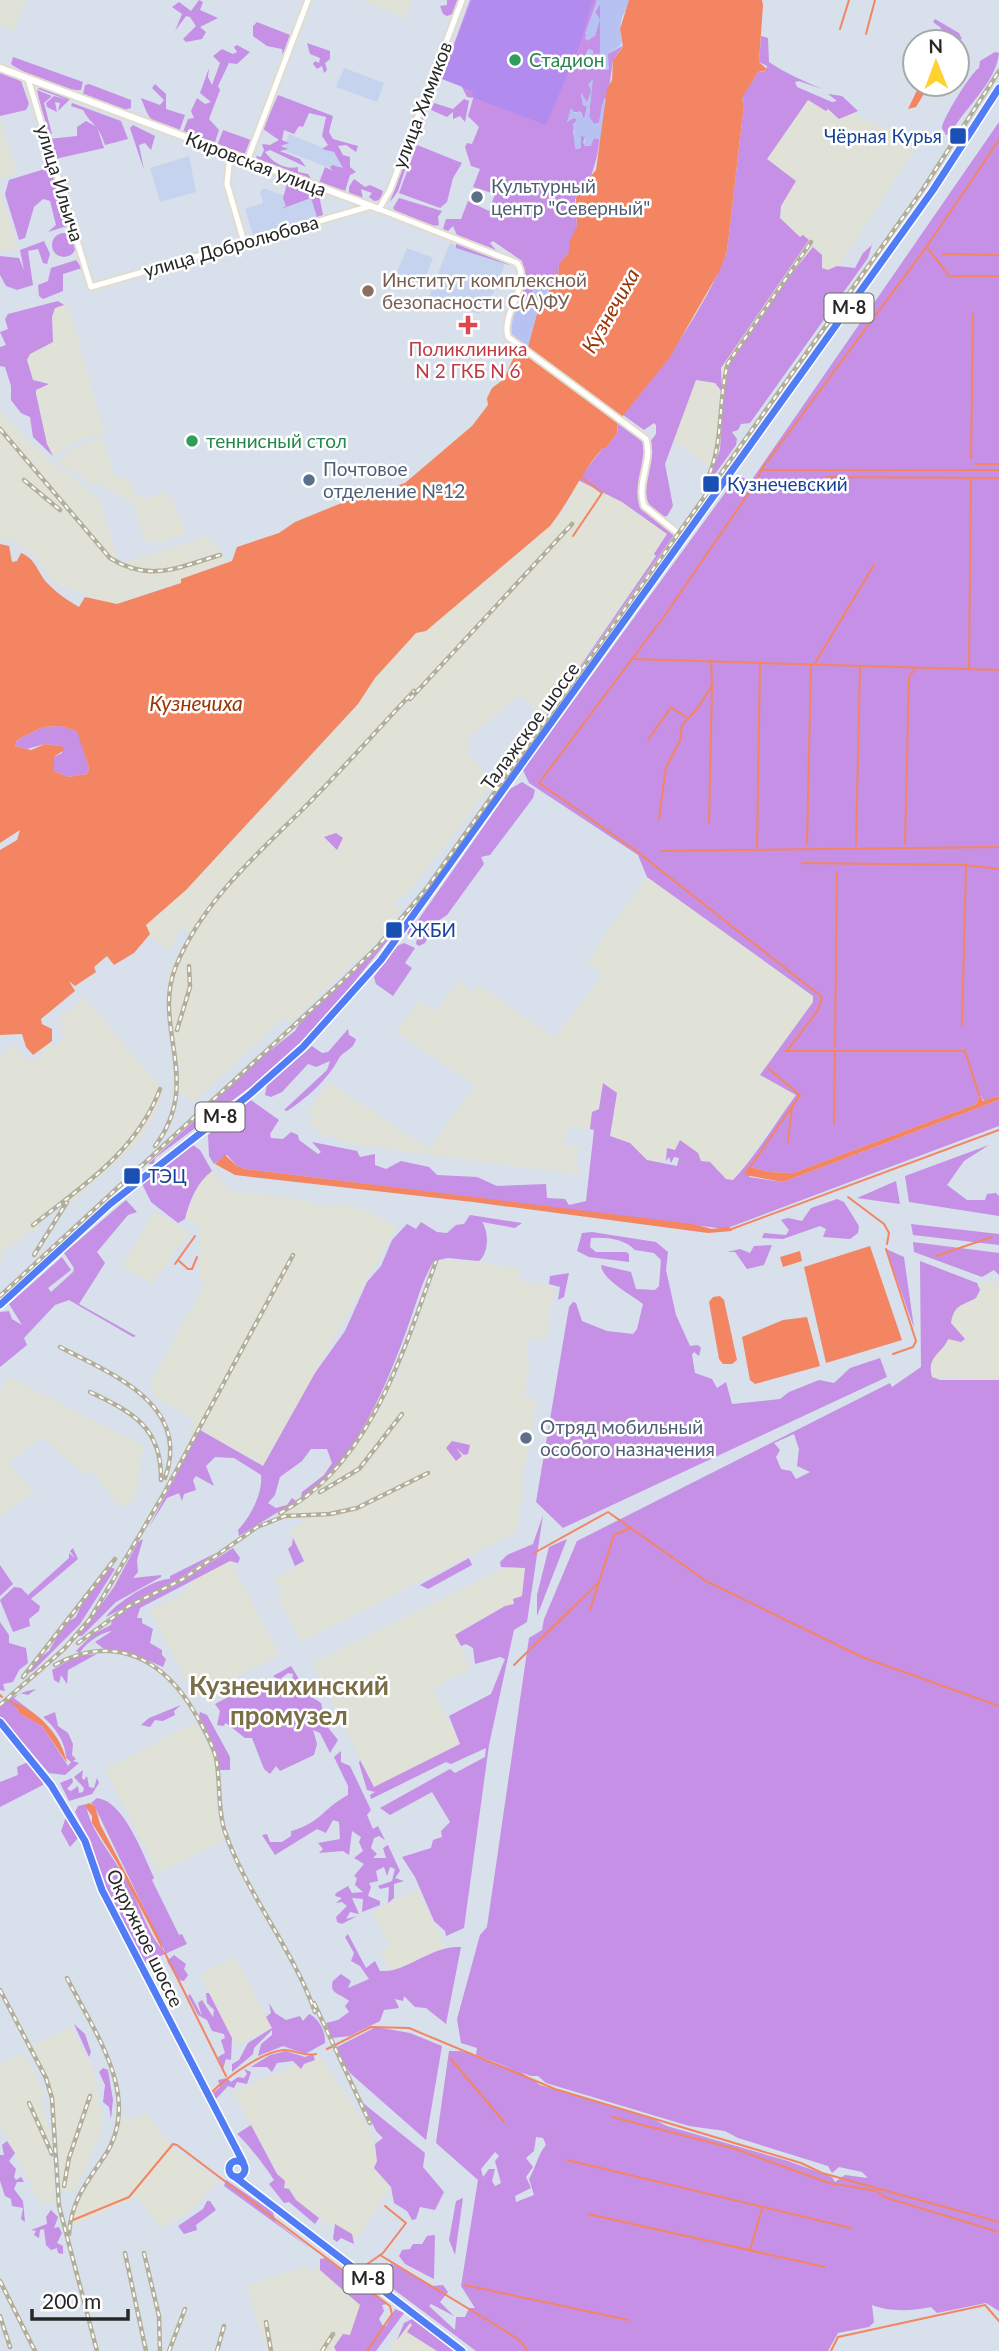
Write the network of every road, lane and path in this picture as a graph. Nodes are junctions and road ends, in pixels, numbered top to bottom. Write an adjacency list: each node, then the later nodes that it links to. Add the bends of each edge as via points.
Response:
1 (308, 0): 7 (street)
2 (462, 0): 9 (street, улица Химиков)
3 (0, 68): 4 (main road, Кировская улица)
4 (28, 79): 6 (main road, Кировская улица); 11 (street, улица Ильича)
5 (999, 88): 12 (main road, Талажское шоссе / М-8, via 926,200)
6 (230, 155): 7 (main road, Кировская улица); 10 (street, via 227,184)
7 (247, 161): 8 (main road, Кировская улица)
8 (371, 206): 9 (main road, Кировская улица); 10 (street, улица Добролюбова)
9 (379, 209): 12 (street, Кировская улица, via 520,267 522,276 506,327 508,337 646,439 644,506)
10 (244, 242): 11 (street, улица Добролюбова)
11 (91, 287)
12 (684, 538): 13 (main road, Талажское шоссе / М-8, via 348,1000 282,1066 117,1198)
13 (0, 1305)
14 (0, 1722): 15 (main road, Окружное шоссе / М-8, via 51,1785 85,1842 102,1890)
15 (229, 2140): 16 (main road, Окружное шоссе / М-8); 17 (main road, Окружное шоссе / М-8)
16 (232, 2162): 17 (main road); 18 (main road, Окружное шоссе, via 229,2171)
17 (244, 2166): 18 (main road, via 242,2176); 19 (main road, Окружное шоссе / М-8)
18 (235, 2177): 19 (main road, Окружное шоссе / М-8)
19 (262, 2196): 20 (main road, Окружное шоссе / М-8)
20 (461, 2351)

